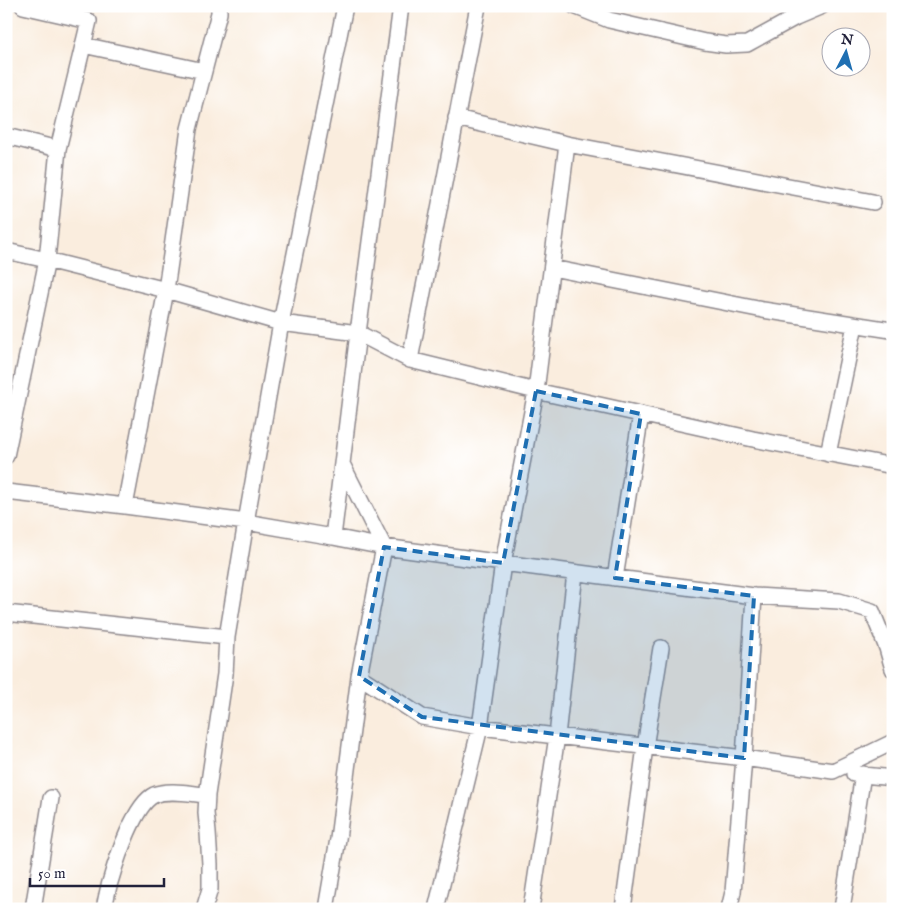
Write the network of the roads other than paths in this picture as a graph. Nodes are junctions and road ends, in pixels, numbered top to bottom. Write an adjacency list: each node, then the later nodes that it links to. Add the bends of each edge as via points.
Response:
1 (24, 6): 8 (street, via 89,21)
2 (219, 6): 9 (street)
3 (345, 6): 19 (street)
4 (401, 6): 22 (street)
5 (478, 6): 10 (street)
6 (574, 6): 7 (street, via 609,20 726,45 747,44)
7 (822, 6)
8 (83, 45): 9 (street); 13 (street)
9 (204, 71): 18 (street, via 188,129)
10 (456, 118): 12 (street); 23 (street)
11 (6, 136): 13 (street)
12 (567, 144): 14 (street); 17 (street)
13 (58, 149): 16 (street)
14 (873, 202)
15 (6, 251): 16 (street)
16 (47, 260): 18 (street); 27 (street)
17 (552, 268): 20 (street); 24 (street)
18 (166, 290): 19 (street); 31 (street)
19 (281, 322): 22 (street); 32 (street)
20 (855, 325): 21 (street); 26 (street)
21 (892, 330)
22 (358, 333): 23 (street); 28 (street)
23 (410, 360): 24 (street)
24 (536, 391): 25 (street); 35 (street)
25 (640, 414): 26 (street); 37 (street)
26 (828, 454): 29 (street)
27 (6, 456)
28 (342, 464): 33 (street); 34 (street)
29 (893, 466)
30 (6, 492): 31 (street)
31 (125, 506): 32 (street)
32 (246, 522): 33 (street); 40 (street)
33 (333, 537): 34 (street)
34 (384, 547): 35 (street); 43 (street)
35 (502, 563): 36 (street); 44 (street)
36 (575, 573): 37 (street); 45 (street)
37 (615, 578): 38 (street)
38 (754, 596): 42 (street, via 839,601 872,611); 48 (street)
39 (6, 613): 40 (street)
40 (227, 637): 52 (street, via 225,674)
41 (661, 648): 47 (street)
42 (893, 669)
43 (358, 676): 44 (street, via 422,717); 57 (street)
44 (480, 727): 45 (street); 58 (street)
45 (556, 736): 47 (street); 59 (street)
46 (893, 742): 49 (street)
47 (644, 747): 48 (street); 60 (street)
48 (744, 758): 49 (street); 61 (street)
49 (833, 771): 50 (street)
50 (863, 774): 51 (street); 62 (street)
51 (893, 778)
52 (207, 795): 55 (street, via 168,792 147,799 124,843 110,880); 56 (street, via 210,889)
53 (51, 798): 54 (street)
54 (33, 909)
55 (104, 909)
56 (204, 909)
57 (326, 909)
58 (436, 909)
59 (531, 909)
60 (623, 909)
61 (729, 909)
62 (842, 909)

